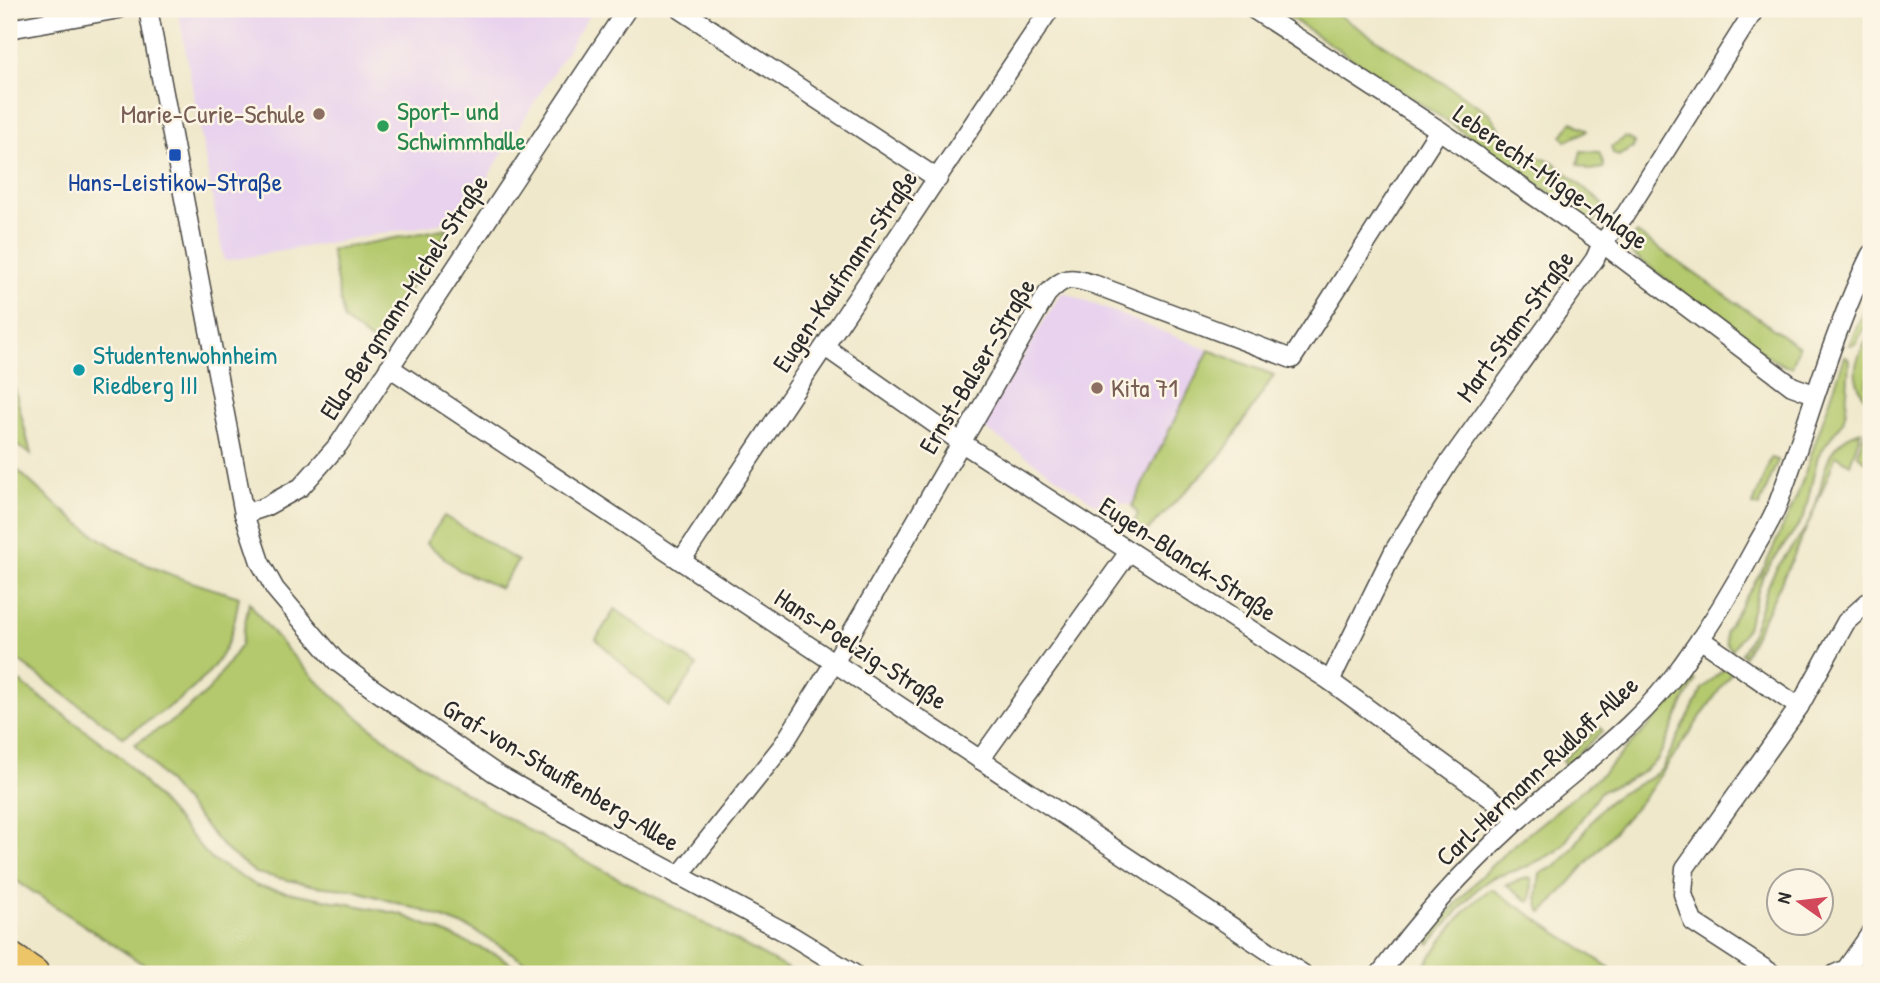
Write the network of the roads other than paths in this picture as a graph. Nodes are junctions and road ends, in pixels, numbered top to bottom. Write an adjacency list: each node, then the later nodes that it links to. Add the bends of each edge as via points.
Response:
1 (119, 9): 8 (street)
2 (148, 9): 18 (street, Graf-von-Stauffenberg-Allee)
3 (627, 9): 15 (street, Ella-Bergmann-Michel-Straße)
4 (681, 9): 10 (street)
5 (1050, 9): 10 (street, Eugen-Kaufmann-Straße)
6 (1252, 9): 9 (street, Leberecht-Migge-Anlage)
7 (1755, 9): 11 (street, Mart-Stam-Straße, via 1625,215)
8 (9, 29)
9 (1439, 131): 11 (street, Leberecht-Migge-Anlage); 17 (street, Ernst-Balser-Straße, via 1292,359 1070,278 1059,281 1047,294)
10 (938, 179): 14 (street, Eugen-Kaufmann-Straße)
11 (1602, 243): 16 (street, Leberecht-Migge-Anlage, via 1778,377); 24 (street, Mart-Stam-Straße, via 1448,464 1395,550)
12 (1871, 254): 13 (street, Carl-Hermann-Rudloff-Allee)
13 (1867, 273): 16 (street, Carl-Hermann-Rudloff-Allee, via 1842,317)
14 (825, 347): 17 (street, Eugen-Blanck-Straße); 20 (street, Eugen-Kaufmann-Straße)
15 (389, 367): 18 (street, Ella-Bergmann-Michel-Straße, via 339,444 301,487); 20 (street, Hans-Poelzig-Straße)
16 (1814, 394): 22 (street, Carl-Hermann-Rudloff-Allee, via 1776,509)
17 (962, 443): 19 (street, Eugen-Blanck-Straße); 23 (street, Ernst-Balser-Straße)
18 (244, 514): 28 (street, Graf-von-Stauffenberg-Allee, via 260,562 275,589 336,661 495,773)
19 (1129, 552): 24 (street, Eugen-Blanck-Straße); 26 (street)
20 (681, 561): 23 (street, Hans-Poelzig-Straße)
21 (1871, 603): 25 (street, via 1846,622)
22 (1700, 639): 25 (street); 27 (street, Carl-Hermann-Rudloff-Allee, via 1661,692 1606,748)
23 (835, 663): 26 (street, Hans-Poelzig-Straße); 28 (street, Ernst-Balser-Straße, via 783,745)
24 (1330, 681): 27 (street, Eugen-Blanck-Straße)
25 (1799, 707): 35 (street, via 1685,868 1683,894 1693,922)
26 (980, 760): 33 (street, Hans-Poelzig-Straße)
27 (1519, 819): 34 (street, Carl-Hermann-Rudloff-Allee, via 1428,911)
28 (679, 876): 32 (street, Graf-von-Stauffenberg-Allee)
29 (1871, 933): 36 (street, via 1846,969)
30 (9, 958): 31 (highway)
31 (33, 974)
32 (854, 974)
33 (1303, 974)
34 (1380, 974)
35 (1773, 974)
36 (1835, 974)

